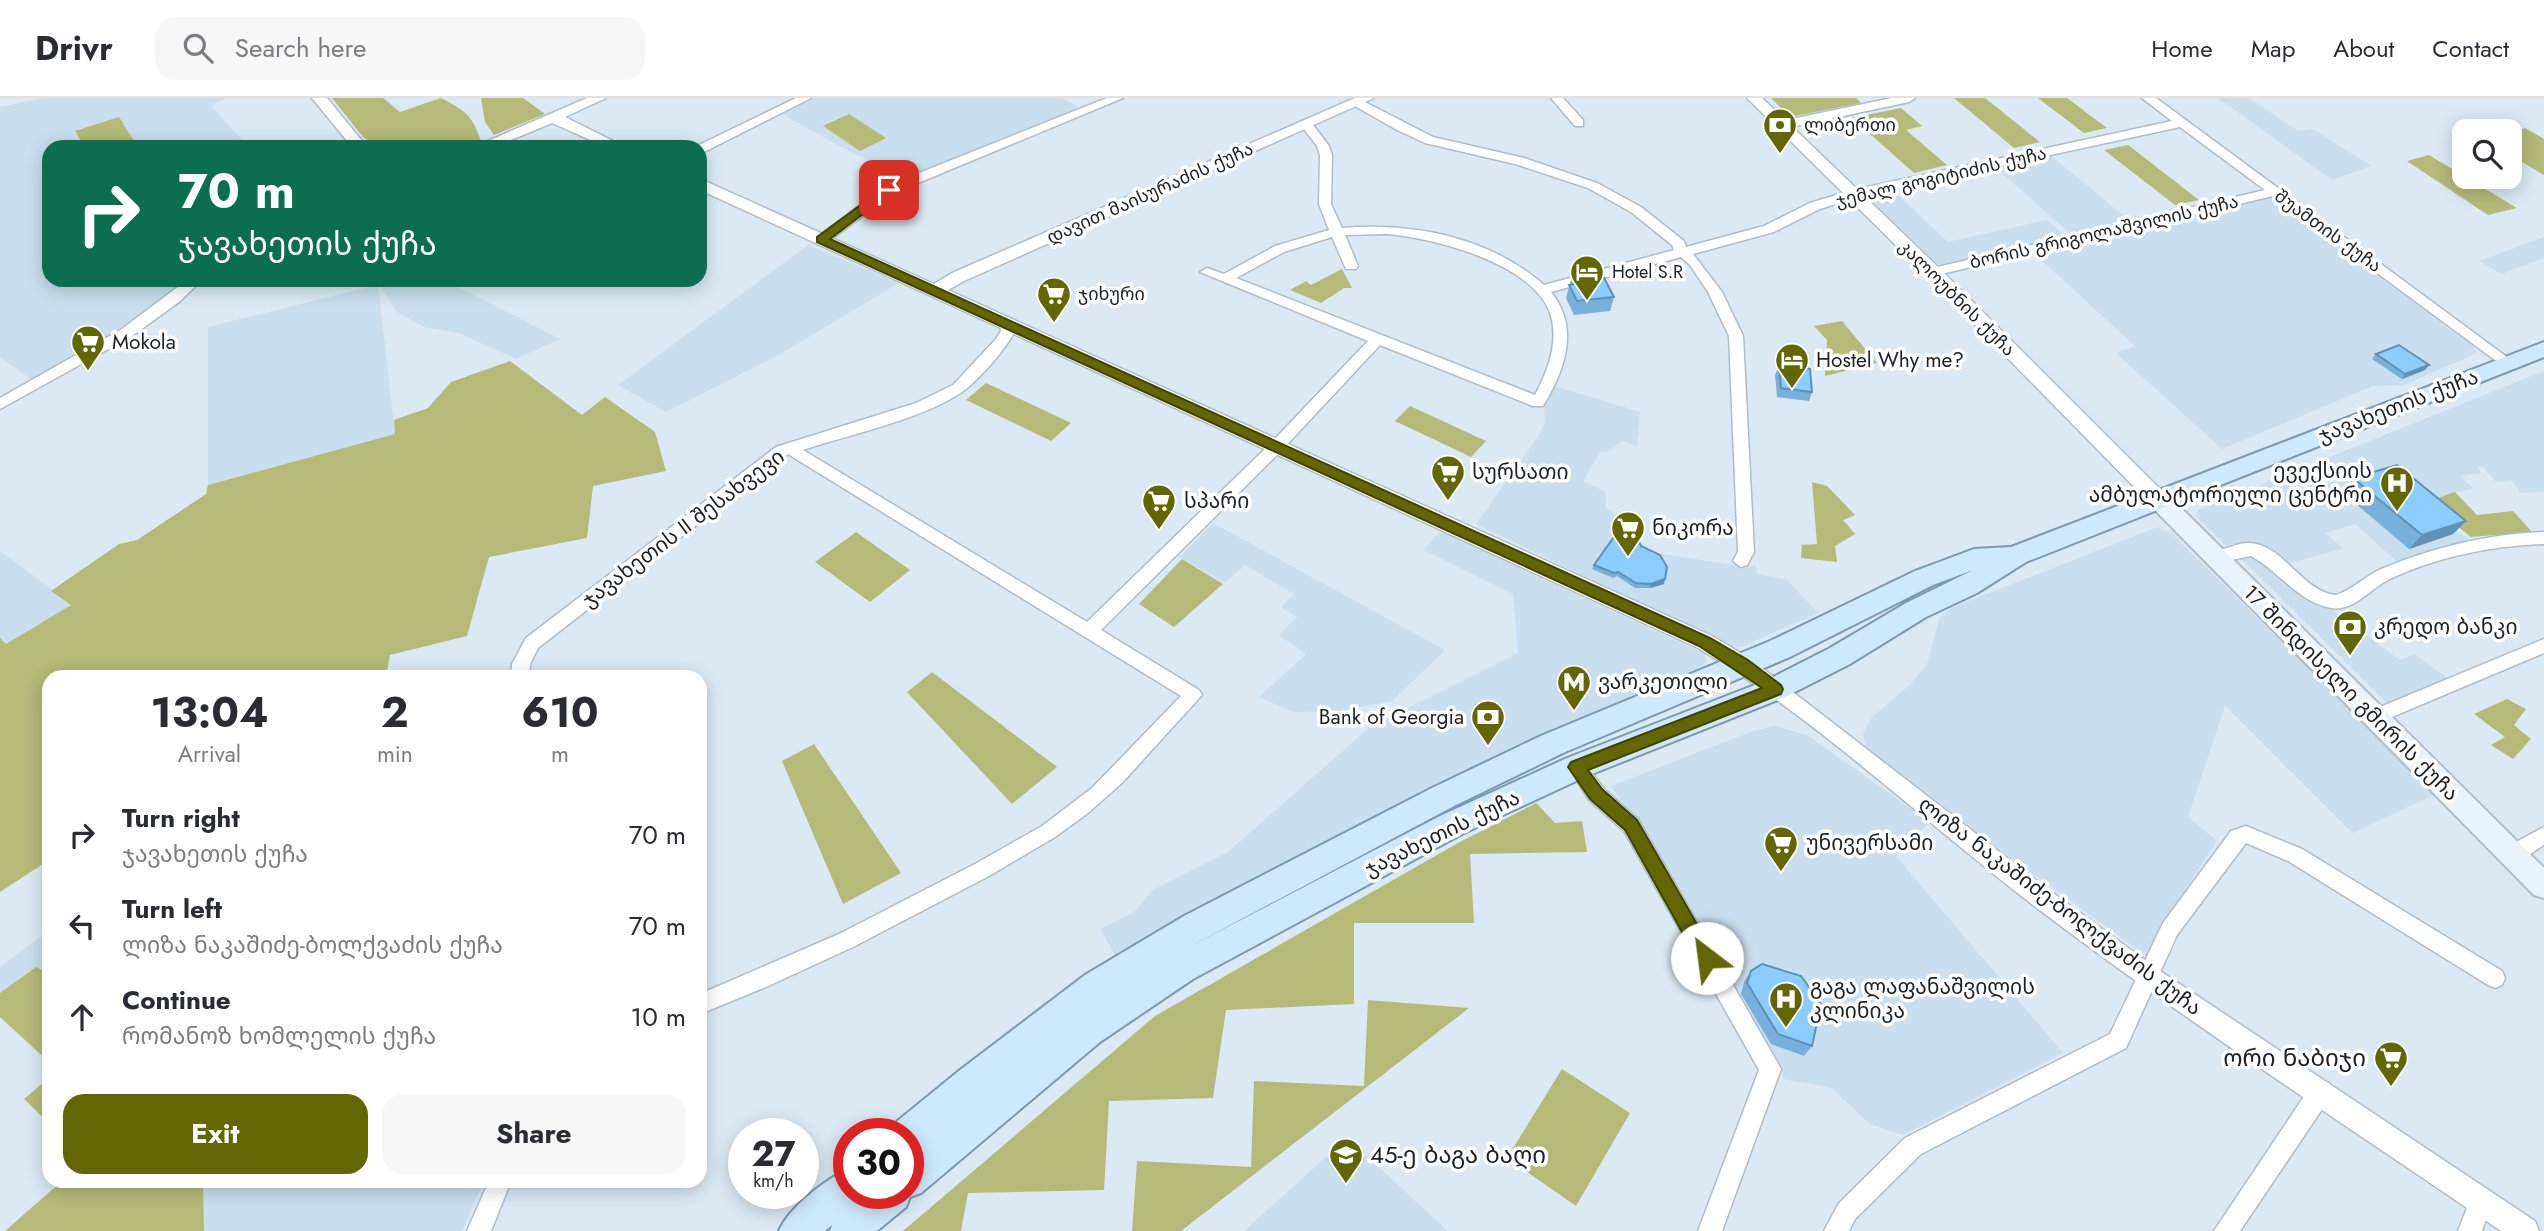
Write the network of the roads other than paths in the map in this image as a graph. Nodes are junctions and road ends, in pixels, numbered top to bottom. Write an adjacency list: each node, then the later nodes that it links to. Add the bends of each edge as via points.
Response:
1 (319, 98): 15 (street)
2 (599, 98): 10 (street)
3 (805, 98): 18 (street)
4 (1117, 98): 23 (street, via 889,190)
5 (1557, 98): 11 (street)
6 (1754, 98): 14 (street, კალოუბნის ქუჩა)
7 (1909, 98): 14 (street)
8 (2148, 98): 12 (street, შუამთის ქუჩა)
9 (1362, 100): 13 (street, დავით მაისურაძის ქუჩა); 24 (street, via 1408,132 1431,141 1563,173 1646,223)
10 (554, 118): 16 (street); 17 (street)
11 (1579, 123)
12 (2182, 123): 20 (street, შუამთის ქუჩა); 21 (street, ჯემალ გოგიტიძის ქუჩა)
13 (1306, 124): 22 (street, via 1326,155 1325,204); 31 (street, დავით მაისურაძის ქუჩა)
14 (1782, 125): 21 (street, კალოუბნის ქუჩა)
15 (351, 140)
16 (499, 140)
17 (603, 140)
18 (707, 146)
19 (707, 187): 23 (street, ლიზა ნაკაშიძე-ბოლქვაძის ქუჩა)
20 (2275, 192): 27 (street, ბორის გრიგოლაშვილის ქუჩა); 35 (street, შუამთის ქუჩა)
21 (1854, 194): 24 (street, ჯემალ გოგიტიძის ქუჩა, via 1815,206 1769,229); 27 (street, კალოუბნის ქუჩა)
22 (1335, 233): 25 (street); 28 (street, via 1268,253); 30 (street, via 1376,230 1443,238 1505,262)
23 (821, 240): 31 (street, ლიზა ნაკაშიძე-ბოლქვაძის ქუჩა)
24 (1684, 253): 24 (street, via 1730,337 1736,548 1741,561 1746,552 1736,336 1716,292); 30 (street, ჯემალ გოგიტიძის ქუჩა)
25 (1351, 266)
26 (1207, 272): 28 (street)
27 (1933, 272): 39 (street, კალოუბნის ქუჩა)
28 (1226, 279): 33 (street)
29 (188, 287): 36 (street, via 121,335)
30 (1543, 290): 33 (street, via 1558,316 1560,338 1551,381 1538,402)
31 (934, 291): 32 (street, ლიზა ნაკაშიძე-ბოლქვაძის ქუჩა)
32 (1007, 324): 37 (street, ლიზა ნაკაშიძე-ბოლქვაძის ქუჩა); 38 (street, ჯავახეთის II შესახვევი, via 1002,342 977,370 937,401)
33 (1376, 341): 37 (street)
34 (2544, 349): 35 (main road, ჯავახეთის ქუჩა)
35 (2508, 363): 39 (main road, ჯავახეთის ქუჩა)
36 (0, 404)
37 (1276, 447): 43 (street); 45 (street, ლიზა ნაკაშიძე-ბოლქვაძის ქუჩა, via 1705,642)
38 (789, 448): 43 (street); 46 (street, ჯავახეთის II შესახვევი, via 532,643)
39 (2159, 500): 41 (main road, ჯავახეთის ქუჩა); 42 (main road, 17 შინდისელი გმირის ქუჩა)
40 (2544, 538): 42 (street, via 2496,541 2431,557 2378,578 2333,603 2318,597 2261,553 2246,549)
41 (2017, 555): 45 (main road, ჯავახეთის ქუჩა, via 1974,559 1924,578); 47 (main road, ჯავახეთის ქუჩა)
42 (2216, 557): 48 (main road, 17 შინდისელი გმირის ქუჩა)
43 (1089, 631): 55 (street, via 1193,695 1065,820 884,921)
44 (2544, 646): 48 (street)
45 (1742, 664): 47 (street, ლიზა ნაკაშიძე-ბოლქვაძის ქუჩა); 57 (main road, ჯავახეთის ქუჩა, via 1553,744 1443,797 1156,948 1097,986)
46 (521, 670)
47 (1775, 689): 49 (main road, ჯავახეთის ქუჩა); 53 (street, ლიზა ნაკაშიძე-ბოლქვაძის ქუჩა)
48 (2374, 717): 51 (main road, 17 შინდისელი გმირის ქუჩა)
49 (1577, 767): 58 (main road, ჯავახეთის ქუჩა, via 1451,825 1181,968 1088,1031); 66 (street, via 1596,794 1631,825 1770,1069)
50 (2544, 835): 51 (street)
51 (2512, 854): 52 (main road, 17 შინდისელი გმირის ქუჩა)
52 (2544, 886)
53 (2148, 977): 54 (street, via 2170,929 2238,837 2246,834 2295,855); 56 (street, ლიზა ნაკაშიძე-ბოლქვაძის ქუჩა); 67 (street, via 2118,1041 1913,1146 1847,1211)
54 (2495, 978)
55 (707, 1001)
56 (2321, 1091): 60 (street, ლიზა ნაკაშიძე-ბოლქვაძის ქუჩა); 68 (street)
57 (924, 1122)
58 (924, 1167)
59 (497, 1188): 64 (street)
60 (2481, 1200): 69 (street); 70 (street, ლიზა ნაკაშიძე-ბოლქვაძის ქუჩა)
61 (833, 1201): 65 (main road)
62 (875, 1209): 63 (main road)
63 (853, 1229)
64 (479, 1231)
65 (797, 1231)
66 (1710, 1231)
67 (1836, 1231)
68 (2226, 1231)
69 (2470, 1231)
70 (2525, 1231)

